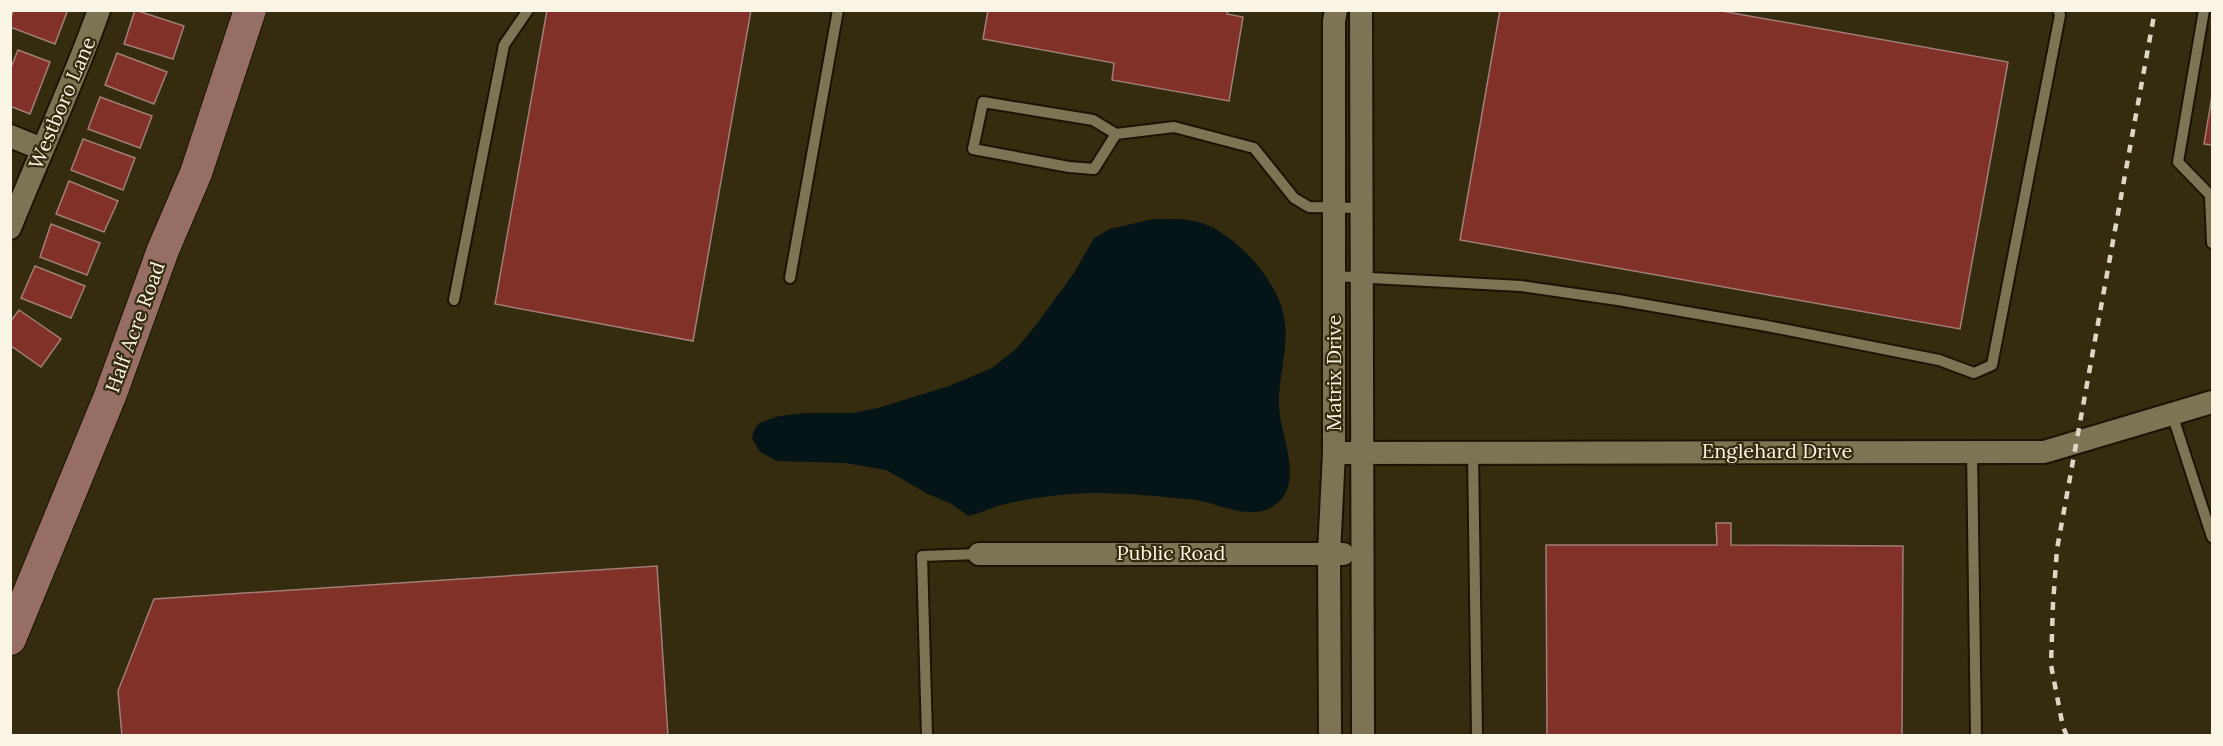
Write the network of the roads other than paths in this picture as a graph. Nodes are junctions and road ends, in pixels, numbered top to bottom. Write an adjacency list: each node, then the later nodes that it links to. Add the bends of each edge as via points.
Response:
1 (99, 10): 11 (street, Westboro Lane)
2 (250, 10): 30 (street, Half Acre Road, via 196,173)
3 (528, 10): 19 (lane, via 504,45)
4 (838, 10): 18 (lane)
5 (1336, 10): 12 (street, Matrix Drive)
6 (1361, 10): 13 (street, Matrix Drive)
7 (2058, 10): 17 (lane, via 1992,365 1974,373 1939,360 1618,300 1521,286)
8 (2204, 10): 15 (lane, via 2178,162 2210,195)
9 (1116, 134): 9 (lane, via 1094,169 973,149 983,102 1093,120); 12 (lane, via 1174,127 1254,148 1294,198 1309,207)
10 (10, 136): 11 (street)
11 (42, 149): 14 (street, Westboro Lane)
12 (1335, 206): 13 (lane); 16 (street, Matrix Drive)
13 (1363, 208): 17 (street, Matrix Drive)
14 (10, 228)
15 (2212, 243)
16 (1334, 276): 17 (lane); 24 (street, Matrix Drive)
17 (1362, 276): 25 (street, Matrix Drive)
18 (790, 278)
19 (454, 300)
20 (2212, 402): 21 (street, Englehard Drive)
21 (2172, 414): 23 (street, Englehard Drive, via 2044,452); 26 (lane)
22 (1473, 451): 23 (street, Englehard Drive); 25 (street, Englehard Drive); 34 (lane)
23 (1972, 452): 35 (lane)
24 (1334, 453): 25 (street, Englehard Drive); 27 (street, Matrix Drive)
25 (1362, 453): 29 (street, Matrix Drive)
26 (2212, 537)
27 (1329, 553): 28 (street, Public Road); 29 (street, Public Road); 32 (street, Matrix Drive)
28 (979, 554): 31 (lane, via 922,556)
29 (1362, 555): 33 (street, Matrix Drive)
30 (10, 639)
31 (927, 735)
32 (1330, 735)
33 (1363, 735)
34 (1477, 735)
35 (1976, 735)

